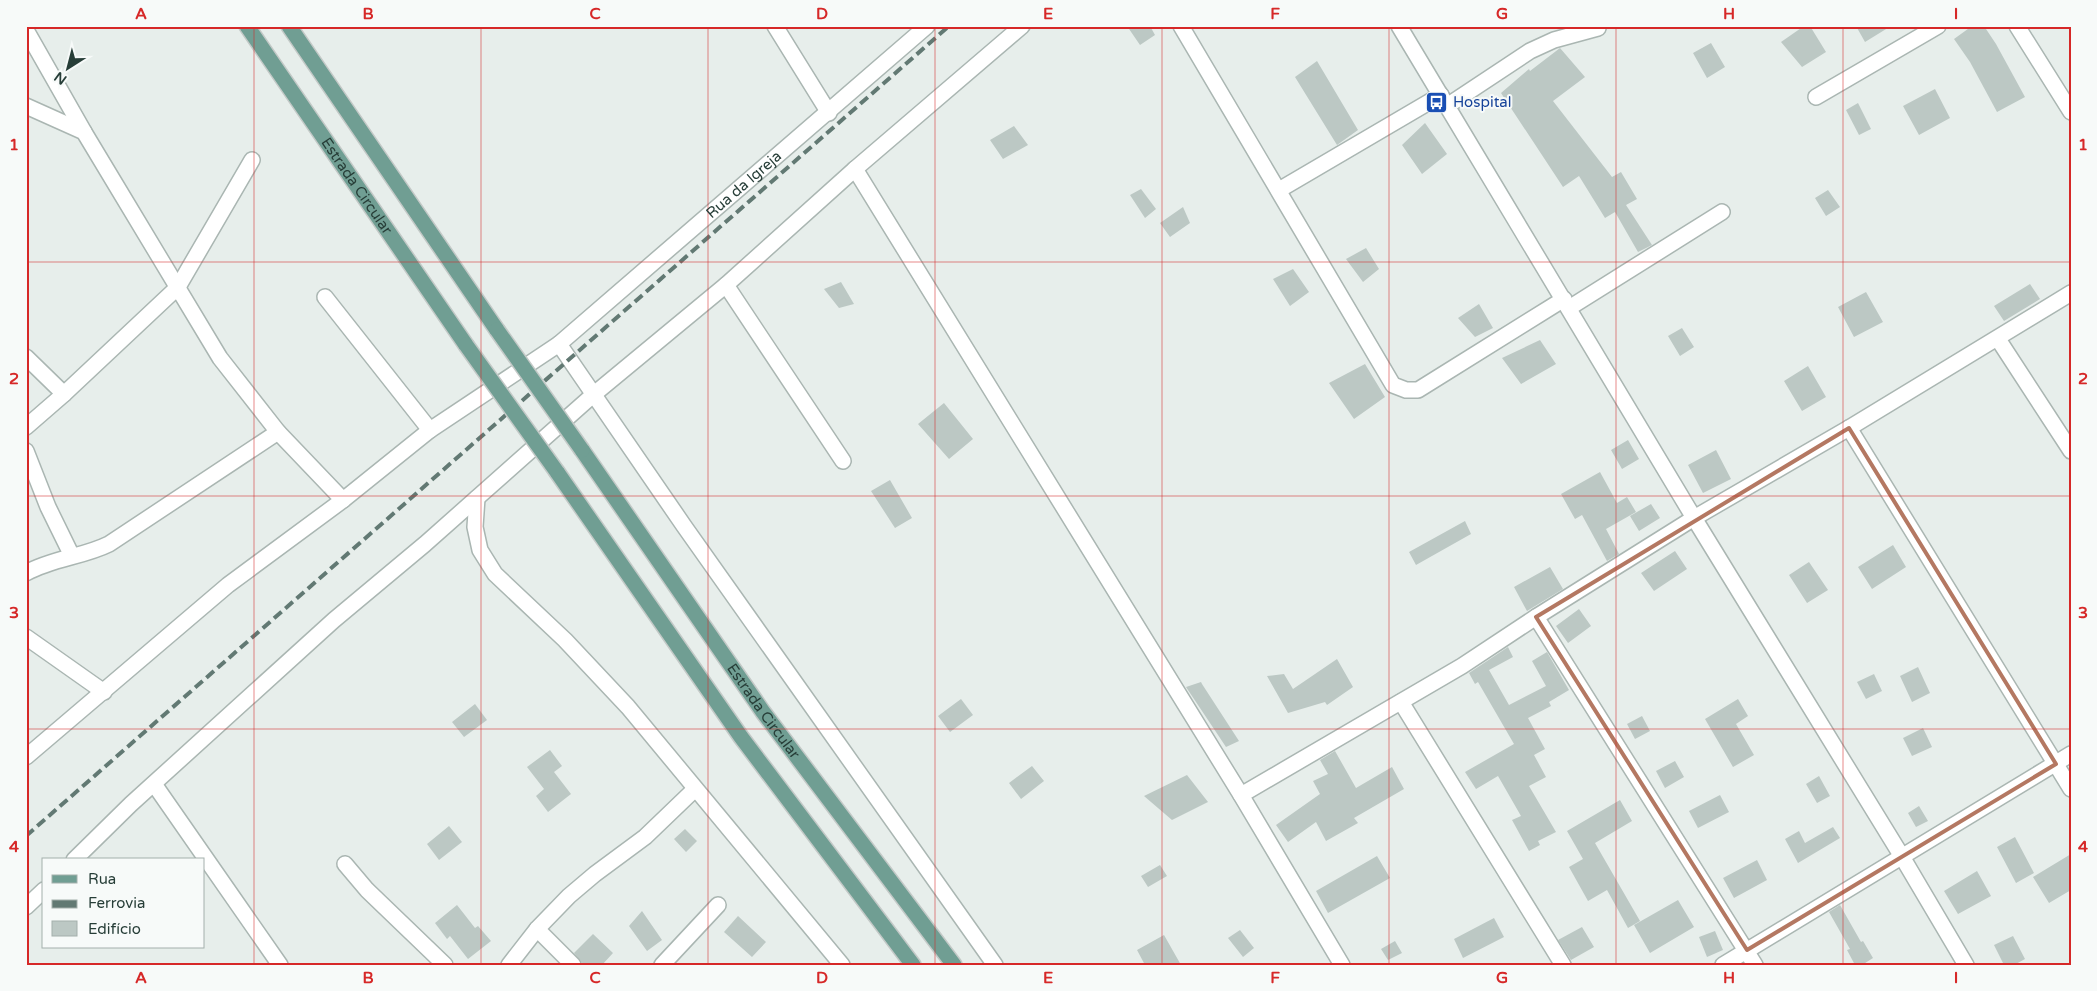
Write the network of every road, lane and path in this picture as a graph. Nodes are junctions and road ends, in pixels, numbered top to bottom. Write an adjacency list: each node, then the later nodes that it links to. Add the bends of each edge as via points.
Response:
1 (247, 26): 69 (main road, Estrada Circular, bridge, via 741,737)
2 (289, 26): 70 (main road, Estrada Circular, bridge, via 763,712)
3 (774, 26): 16 (street)
4 (927, 26): 16 (street, Rua da Igreja)
5 (1022, 26): 19 (street)
6 (1182, 26): 20 (street)
7 (1399, 26): 13 (street)
8 (1938, 26): 12 (street)
9 (1598, 28): 13 (street, via 1554,40 1530,51)
10 (2022, 28): 15 (street)
11 (26, 30): 17 (street)
12 (1816, 97)
13 (1444, 100): 20 (street); 26 (street)
14 (26, 106): 17 (street)
15 (2071, 112)
16 (829, 113): 28 (street, Rua da Igreja)
17 (84, 132): 23 (street)
18 (252, 160): 23 (street)
19 (855, 169): 22 (street); 54 (street)
20 (1279, 190): 26 (street, via 1393,385 1418,390)
21 (1722, 212): 26 (street)
22 (726, 285): 31 (street); 38 (street)
23 (178, 287): 30 (street); 35 (street, via 220,358)
24 (2071, 293): 27 (street)
25 (324, 297): 34 (street)
26 (1567, 303): 41 (street)
27 (1998, 339): 33 (street); 37 (street)
28 (559, 344): 31 (street); 34 (street, Rua da Igreja)
29 (26, 357): 30 (street)
30 (64, 394): 32 (street)
31 (593, 395): 39 (street); 71 (street)
32 (26, 427)
33 (1849, 428): 41 (street); 50 (street)
34 (430, 430): 40 (street, Rua da Igreja)
35 (278, 432): 40 (street); 42 (street, via 110,544 92,553)
36 (26, 451): 42 (street, via 48,508)
37 (2071, 451)
38 (843, 460)
39 (477, 498): 51 (street, via 334,620); 52 (street, via 474,527 480,550 495,574 592,668)
40 (343, 500): 46 (street, Rua da Igreja, via 228,586)
41 (1694, 518): 44 (street); 55 (street)
42 (72, 556): 43 (street)
43 (26, 573)
44 (1536, 617): 47 (street); 62 (street)
45 (26, 637): 46 (street)
46 (104, 692): 49 (street, Rua da Igreja)
47 (1402, 702): 54 (street); 73 (street)
48 (2071, 754): 50 (street)
49 (26, 757)
50 (2056, 764): 53 (street); 55 (street)
51 (154, 784): 56 (street); 63 (street)
52 (695, 788): 61 (street, via 645,837 595,874); 68 (street)
53 (2071, 789)
54 (1241, 795): 72 (street)
55 (1901, 855): 62 (street); 76 (street)
56 (76, 858)
57 (345, 864): 64 (street, via 367,890)
58 (42, 892): 60 (street)
59 (718, 905): 67 (street)
60 (26, 907)
61 (536, 929): 65 (street); 66 (street)
62 (1747, 950): 74 (street); 75 (street)
63 (280, 965)
64 (445, 965)
65 (509, 965)
66 (573, 965)
67 (662, 965)
68 (842, 965)
69 (913, 965)
70 (954, 965)
71 (995, 965)
72 (1342, 965)
73 (1563, 965)
74 (1723, 965)
75 (1755, 965)
76 (1966, 965)

